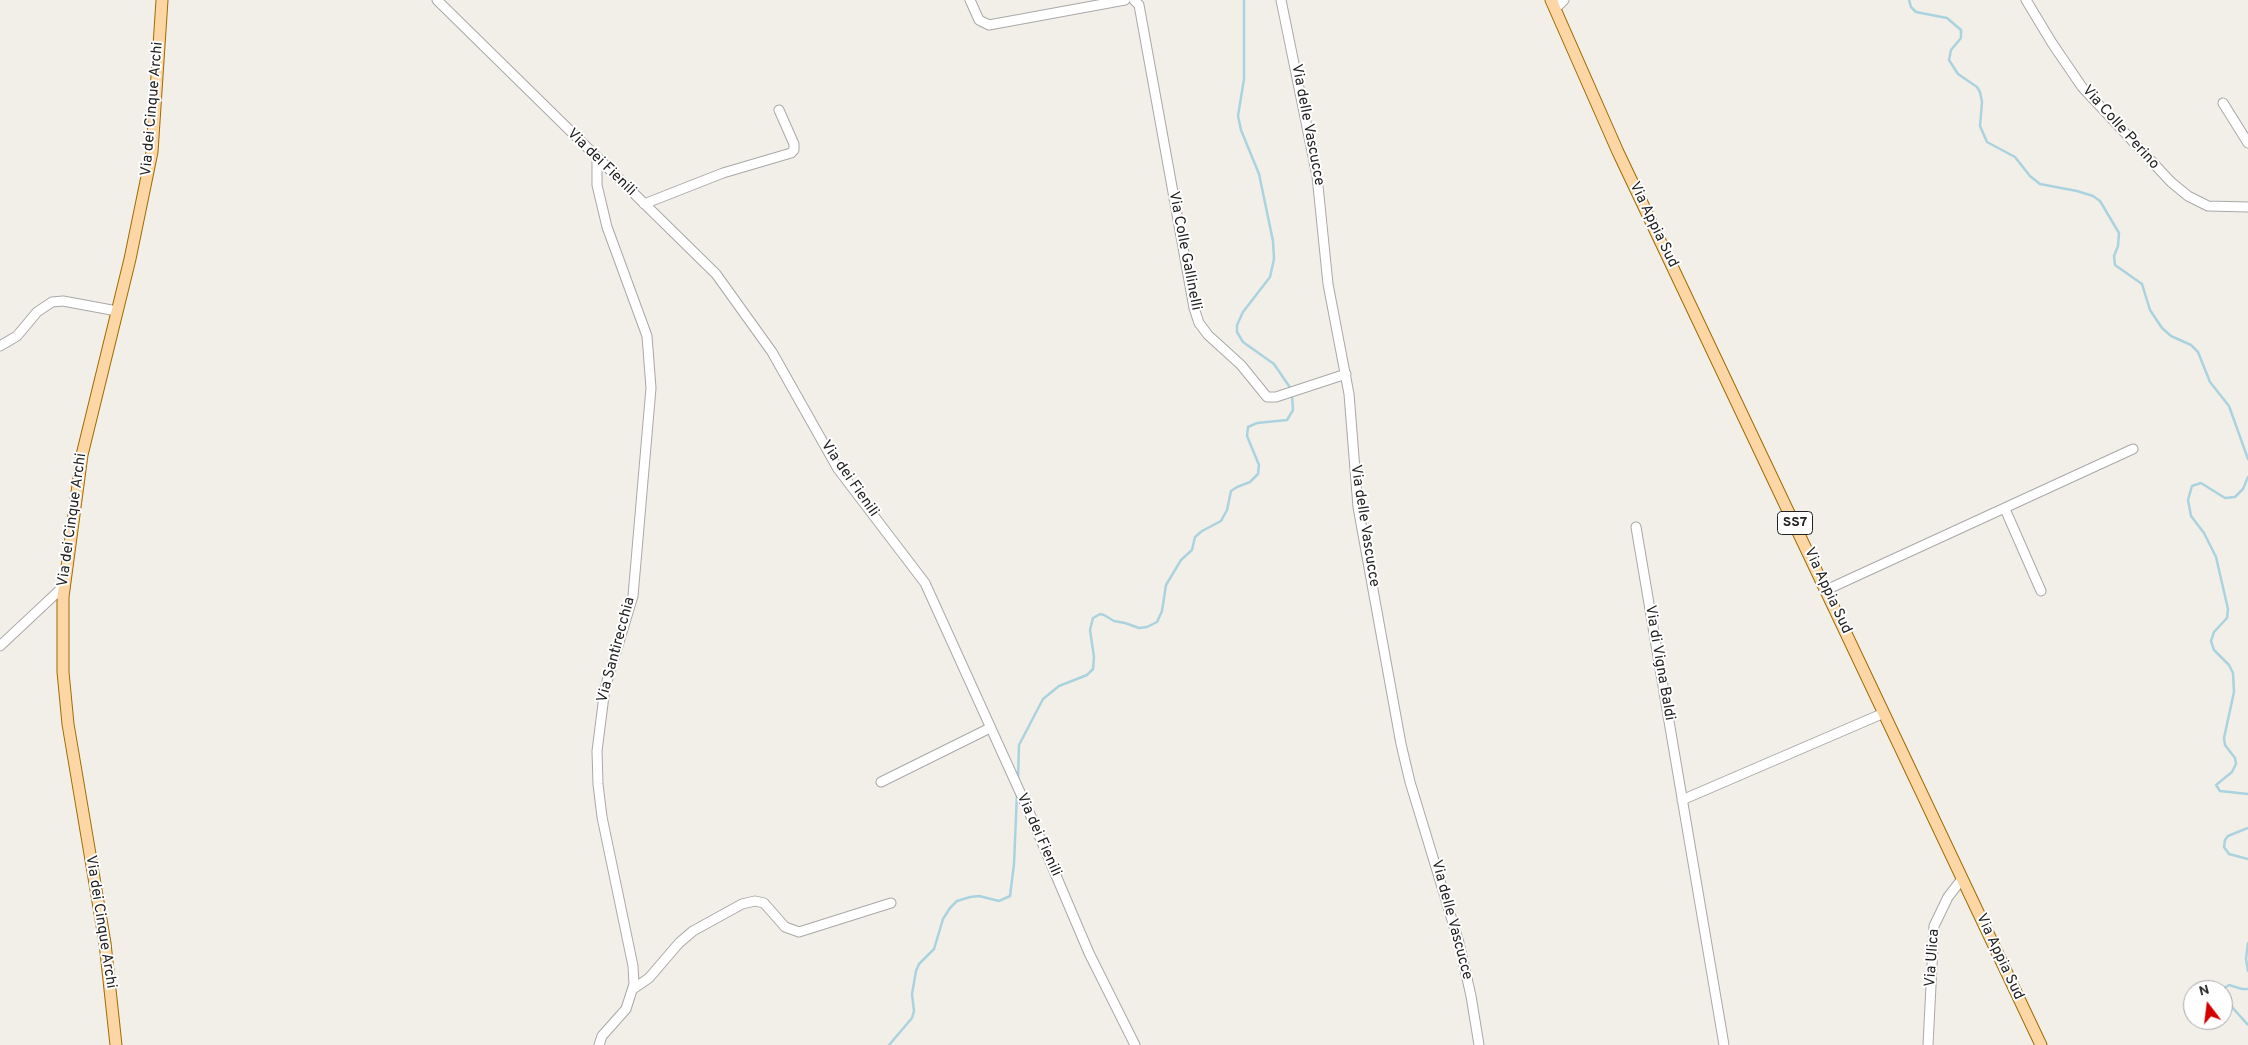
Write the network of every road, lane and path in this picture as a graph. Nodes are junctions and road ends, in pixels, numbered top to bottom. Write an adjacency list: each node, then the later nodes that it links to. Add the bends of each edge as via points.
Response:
1 (162, 0): 16 (main road, Via dei Cinque Archi, via 152,152)
2 (437, 0): 13 (street, Via dei Fienili)
3 (970, 0): 4 (street, via 979,20 989,24)
4 (1124, 0)
5 (1134, 0): 18 (street, Via Colle Gallinelli, via 1139,5 1196,315 1203,329 1241,365 1262,394 1269,398)
6 (1281, 0): 18 (street, Via delle Vascucce, via 1318,176 1327,274)
7 (1564, 0): 9 (street)
8 (2026, 0): 15 (street, Via Colle Perino, via 2082,87 2171,182 2206,205)
9 (1553, 5): 23 (main road, Via Appia Sud / SS7, via 1618,152)
10 (2223, 103): 12 (street)
11 (779, 110): 14 (street, via 794,144 791,153 716,175)
12 (2248, 143)
13 (597, 159): 14 (street, Via dei Fienili); 32 (street, Via Santirecchia, via 597,185 605,219 647,336 651,383 633,591 605,688 597,752 600,804 634,971)
14 (644, 204): 27 (street, Via dei Fienili, via 730,292 772,352 838,469 922,579)
15 (2248, 207)
16 (117, 311): 17 (street, via 52,302 37,312 17,336); 22 (main road, Via dei Cinque Archi, via 82,455)
17 (0, 346)
18 (1346, 374): 36 (street, Via delle Vascucce, via 1358,508 1401,744 1464,962)
19 (2133, 450): 20 (street)
20 (2005, 508): 23 (street); 24 (street)
21 (1636, 527): 29 (street, Via di Vigna Baldi)
22 (64, 586): 25 (street); 33 (main road, Via dei Cinque Archi, via 63,664 67,718 105,943)
23 (1826, 590): 26 (main road, Via Appia Sud / SS7)
24 (2041, 591)
25 (0, 646)
26 (1884, 713): 29 (street); 30 (main road, Via Appia Sud / SS7)
27 (990, 728): 28 (street); 35 (street, Via dei Fienili, via 1087,948)
28 (881, 782)
29 (1682, 800): 37 (street, Via di Vigna Baldi)
30 (1962, 879): 38 (street, Via Ulica, via 1948,897 1934,926); 39 (main road, Via Appia Sud / SS7)
31 (891, 903): 32 (street, via 799,932 785,927 764,903 742,904 693,930 649,978)
32 (633, 989): 34 (street, Via Santirecchia, via 626,1009 602,1036)
33 (116, 1045)
34 (599, 1045)
35 (1135, 1045)
36 (1479, 1045)
37 (1724, 1045)
38 (1928, 1045)
39 (2041, 1045)

